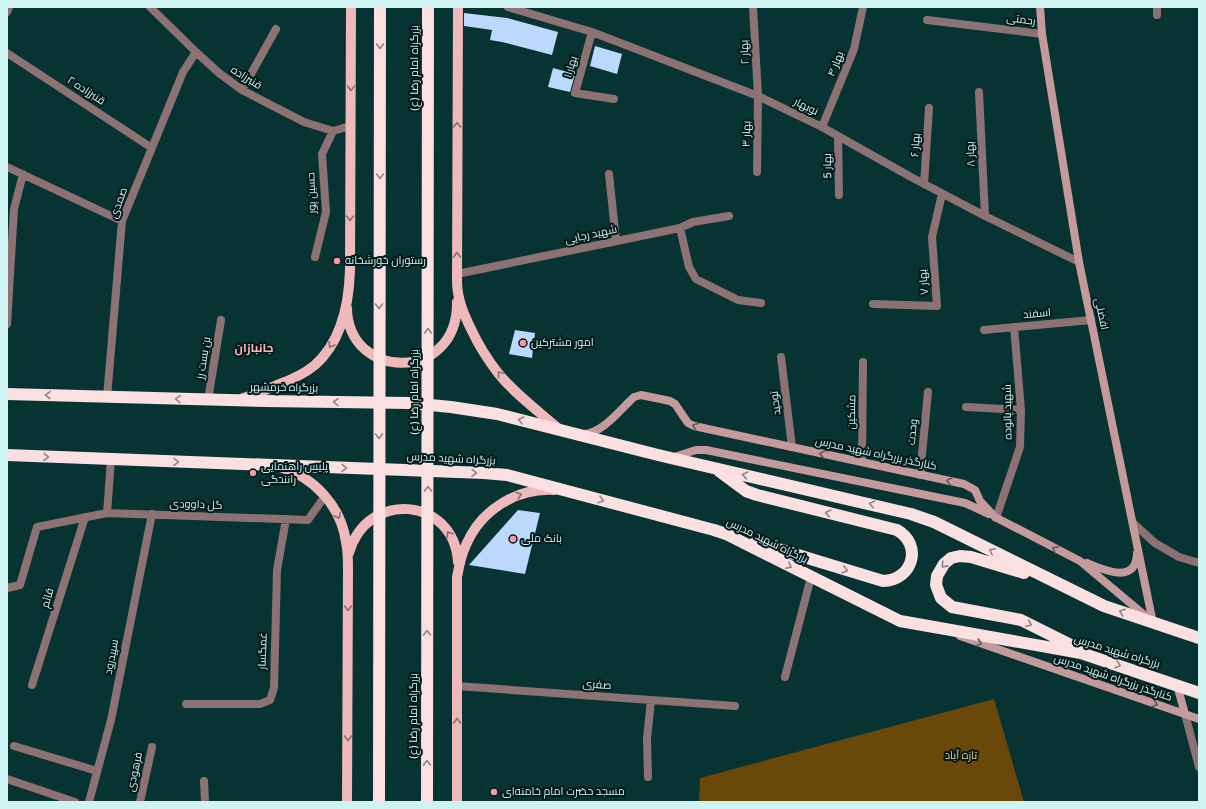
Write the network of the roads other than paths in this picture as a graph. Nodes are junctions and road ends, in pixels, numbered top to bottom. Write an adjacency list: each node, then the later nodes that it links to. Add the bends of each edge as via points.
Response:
1 (10, 7): 11 (street)
2 (150, 7): 16 (street, قنبرزاده)
3 (351, 7): 23 (main road, one-way to 23)
4 (380, 7): 116 (highway, one-way to 116, bridge)
5 (428, 7): 117 (highway, بزرگراه امام رضا (ع), one-way to 5, bridge)
6 (458, 7): 42 (main road, one-way to 6)
7 (508, 7): 14 (street, نوبهار)
8 (753, 7): 20 (street, بهار ۲)
9 (863, 7): 24 (street, بهار ۴, via 854,49)
10 (1040, 7): 15 (street, افضلی)
11 (7, 12)
12 (927, 20): 15 (street, رحمتی)
13 (276, 29): 18 (street)
14 (592, 32): 20 (street, نوبهار); 21 (street, بهار ۱, via 575,93)
15 (1042, 34): 41 (street, افضلی)
16 (196, 52): 18 (street, قنبرزاده); 27 (street, صمدی, via 184,72)
17 (7, 53): 27 (street, قنبرزاده ۲)
18 (242, 90): 25 (street, قنبرزاده, via 304,122)
19 (979, 92): 36 (street, بهار ۸)
20 (758, 96): 24 (street, نوبهار); 29 (street, بهار ۳)
21 (614, 99)
22 (929, 108): 32 (street, بهار ۶)
23 (350, 126): 25 (street); 44 (main road, one-way to 44, via 350,270)
24 (822, 127): 26 (street, نوبهار)
25 (333, 131): 40 (street, حسین پور, via 322,154 326,212)
26 (838, 137): 32 (street, نوبهار); 34 (street, بهار 5)
27 (152, 148): 37 (street, صمدی)
28 (7, 167): 30 (street)
29 (757, 172)
30 (23, 174): 37 (street); 49 (street, via 14,209)
31 (610, 174): 39 (street)
32 (924, 184): 33 (street, نوبهار)
33 (942, 194): 36 (street, نوبهار); 46 (street, بهار ۷, via 932,237 937,306)
34 (839, 195)
35 (729, 216): 38 (street, شهید رجایی, via 693,222)
36 (985, 216): 41 (street, نوبهار)
37 (122, 221): 56 (street, صمدی)
38 (680, 228): 39 (street, شهید رجایی); 45 (street, via 689,267 696,280 738,300)
39 (616, 241): 42 (street, شهید رجایی)
40 (315, 257)
41 (1079, 262): 48 (street, افضلی)
42 (457, 274): 43 (main road)
43 (457, 287): 44 (main road, via 456,319 447,340 427,358 404,364 378,358 360,344 352,332 348,319); 61 (main road, one-way to 43, via 506,381 489,360 464,315)
44 (347, 296): 58 (main road, one-way to 58, via 335,338 315,364 280,384 249,397)
45 (761, 303)
46 (873, 304)
47 (221, 320): 57 (street, بن بست رز)
48 (1091, 320): 50 (street, اسفند); 78 (street, افضلی)
49 (7, 324)
50 (1014, 327): 51 (street, اسفند); 60 (street, شهید پالوده)
51 (984, 330)
52 (782, 357): 63 (street, توحید)
53 (863, 362): 67 (street, مشکین)
54 (928, 392): 70 (street, وحدت)
55 (7, 394): 56 (highway, بزرگراه خرمشهر, one-way to 55)
56 (107, 397): 57 (highway, بزرگراه خرمشهر, one-way to 56)
57 (208, 400): 58 (highway, بزرگراه خرمشهر)
58 (231, 400): 61 (highway, بزرگراه خرمشهر, one-way to 58, via 488,412 439,405)
59 (966, 407): 60 (street)
60 (1021, 410): 76 (street, شهید پالوده, via 1020,447)
61 (559, 430): 62 (highway)
62 (575, 434): 63 (street, کنارگذر بزرگراه شهید مدرس, one-way to 62, via 694,426 688,423 672,402 640,395 634,397 597,431); 65 (highway)
63 (792, 447): 67 (street, کنارگذر بزرگراه شهید مدرس, one-way to 63)
64 (7, 456): 66 (highway, one-way to 66)
65 (671, 458): 69 (highway); 76 (street, via 696,450 706,450 965,503)
66 (111, 459): 68 (highway, one-way to 68); 73 (street)
67 (862, 462): 70 (street, کنارگذر بزرگراه شهید مدرس)
68 (263, 464): 71 (highway, بزرگراه شهید مدرس, one-way to 71, via 496,474); 72 (main road, via 298,474)
69 (715, 468): 79 (highway, one-way to 69, via 883,581 893,580 905,573 912,556 907,538 897,530 757,495 746,491); 86 (highway, one-way to 69, via 917,515)
70 (920, 474): 76 (street, کنارگذر بزرگراه شهید مدرس, one-way to 70, via 969,486)
71 (578, 494): 79 (highway, بزرگراه شهید مدرس, one-way to 79); 84 (main road, one-way to 71, via 465,546 484,517 498,506 513,497 534,491 551,490)
72 (325, 496): 77 (street, گل داوودی, via 308,520); 83 (main road, one-way to 83, via 342,525)
73 (107, 513): 74 (street, گل داوودی); 75 (street)
74 (152, 514): 77 (street, گل داوودی); 107 (street, سپیدرود, via 111,720)
75 (85, 517): 87 (street, via 37,527 20,585); 95 (street, قائم)
76 (996, 518): 81 (street, کنارگذر بزرگراه شهید مدرس, one-way to 76)
77 (286, 519): 100 (street, غمگسار, via 277,570 274,688 270,700 260,704)
78 (1133, 523): 80 (street, افضلی); 82 (street, via 1155,543 1179,557)
79 (714, 530): 85 (highway, بزرگراه شهید مدرس, one-way to 85)
80 (1136, 542): 81 (street, via 1137,555 1134,565 1122,573 1109,572); 88 (street, افضلی)
81 (1076, 559): 88 (street, کنارگذر بزرگراه شهید مدرس)
82 (1199, 563)
83 (348, 568): 84 (main road, one-way to 83, via 456,548 446,528 431,516 410,509 387,511 368,522 354,540 349,553); 115 (main road, one-way to 115)
84 (458, 574): 97 (main road)
85 (811, 577): 89 (highway, بزرگراه شهید مدرس, via 895,620); 94 (street)
86 (1060, 584): 88 (highway, one-way to 86, via 1104,606); 93 (highway, one-way to 93, via 965,556 956,557 944,564 936,581 939,594 944,602 952,607 1025,622)
87 (7, 588)
88 (1153, 623): 91 (highway)
89 (929, 626): 93 (highway, بزرگراه شهید مدرس); 102 (street, کنارگذر بزرگراه شهید مدرس, one-way to 102)
90 (1199, 632): 91 (street)
91 (1185, 634): 92 (highway)
92 (1199, 638)
93 (1094, 656): 96 (highway, بزرگراه شهید مدرس, one-way to 96)
94 (785, 678)
95 (32, 685)
96 (1177, 685): 98 (highway, بزرگراه شهید مدرس); 102 (street)
97 (457, 686): 99 (street, صفری); 118 (main road, one-way to 97)
98 (1199, 693)
99 (651, 700): 101 (street, صفری); 108 (street, via 647,739)
100 (186, 704)
101 (735, 706)
102 (1185, 714): 103 (street, کنارگذر بزرگراه شهید مدرس); 106 (street)
103 (1199, 719)
104 (14, 746): 107 (street)
105 (152, 747): 113 (street, فرهودی)
106 (1199, 767)
107 (97, 771): 112 (street, سپیدرود)
108 (648, 777)
109 (7, 779): 111 (street)
110 (204, 781): 114 (street)
111 (76, 802)
112 (89, 802)
113 (140, 802)
114 (205, 802)
115 (347, 802)
116 (379, 802)
117 (427, 802)
118 (457, 802)

